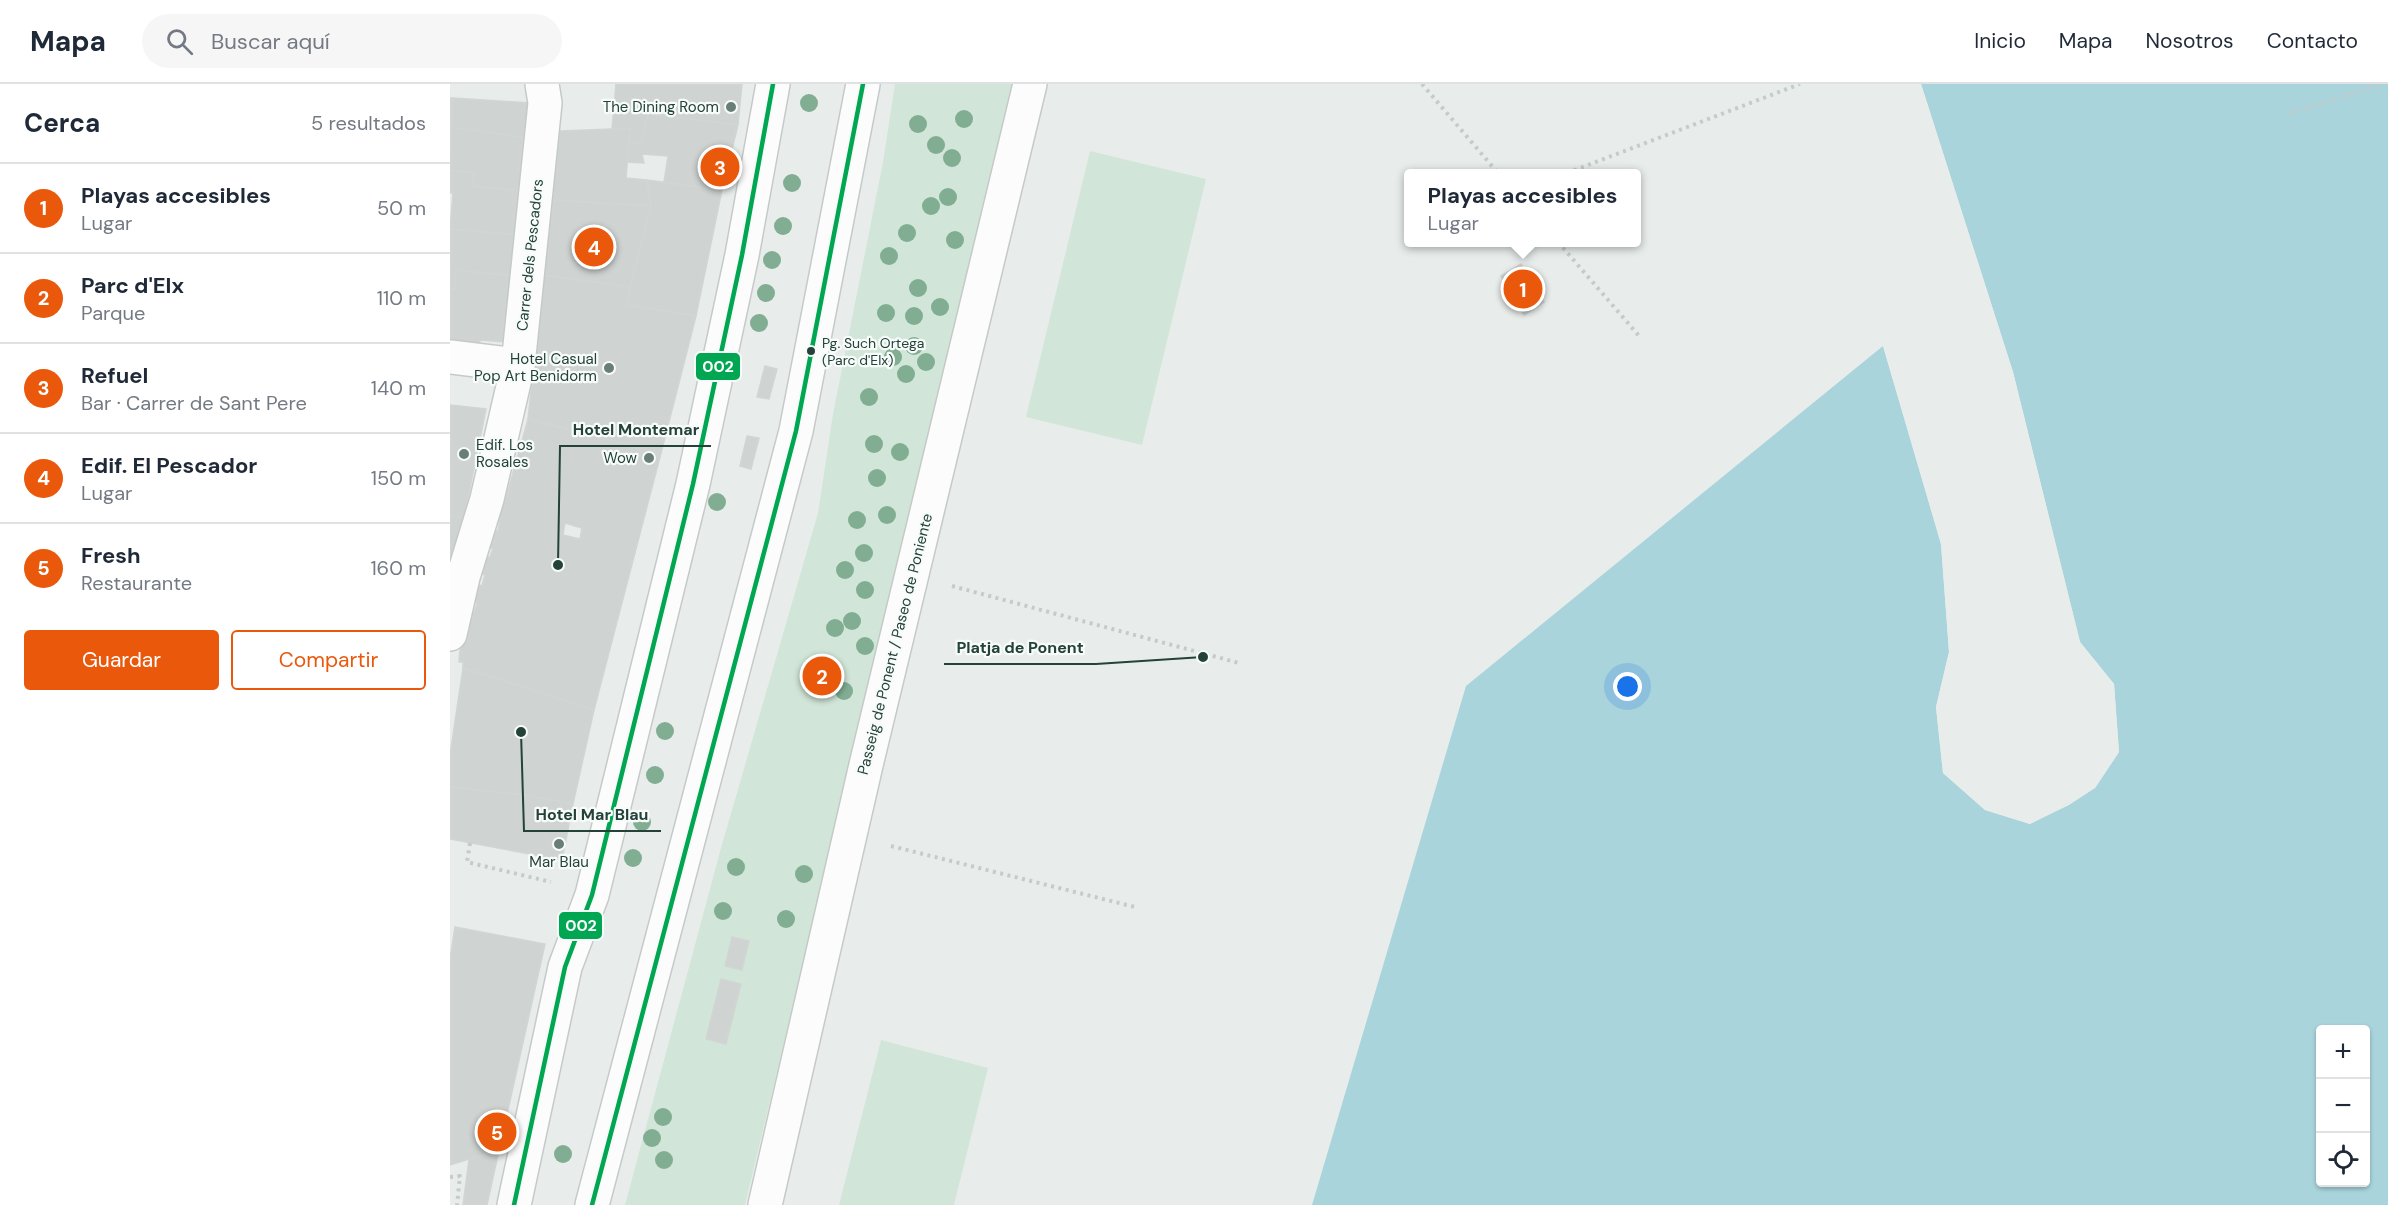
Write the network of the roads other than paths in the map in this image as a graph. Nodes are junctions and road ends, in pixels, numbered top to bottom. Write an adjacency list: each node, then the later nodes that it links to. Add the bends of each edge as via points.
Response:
1 (542, 84): 6 (street, Carrer dels Pescadors, via 545,103)
2 (773, 84): 8 (street, via 707,418 592,895 565,967)
3 (863, 84): 9 (street, via 796,431)
4 (1030, 84): 10 (street, Passeig de Ponent / Paseo de Poniente)
5 (450, 357): 6 (street)
6 (518, 365): 7 (street, Carrer dels Pescadors)
7 (450, 634)
8 (514, 1205)
9 (592, 1205)
10 (765, 1205)

